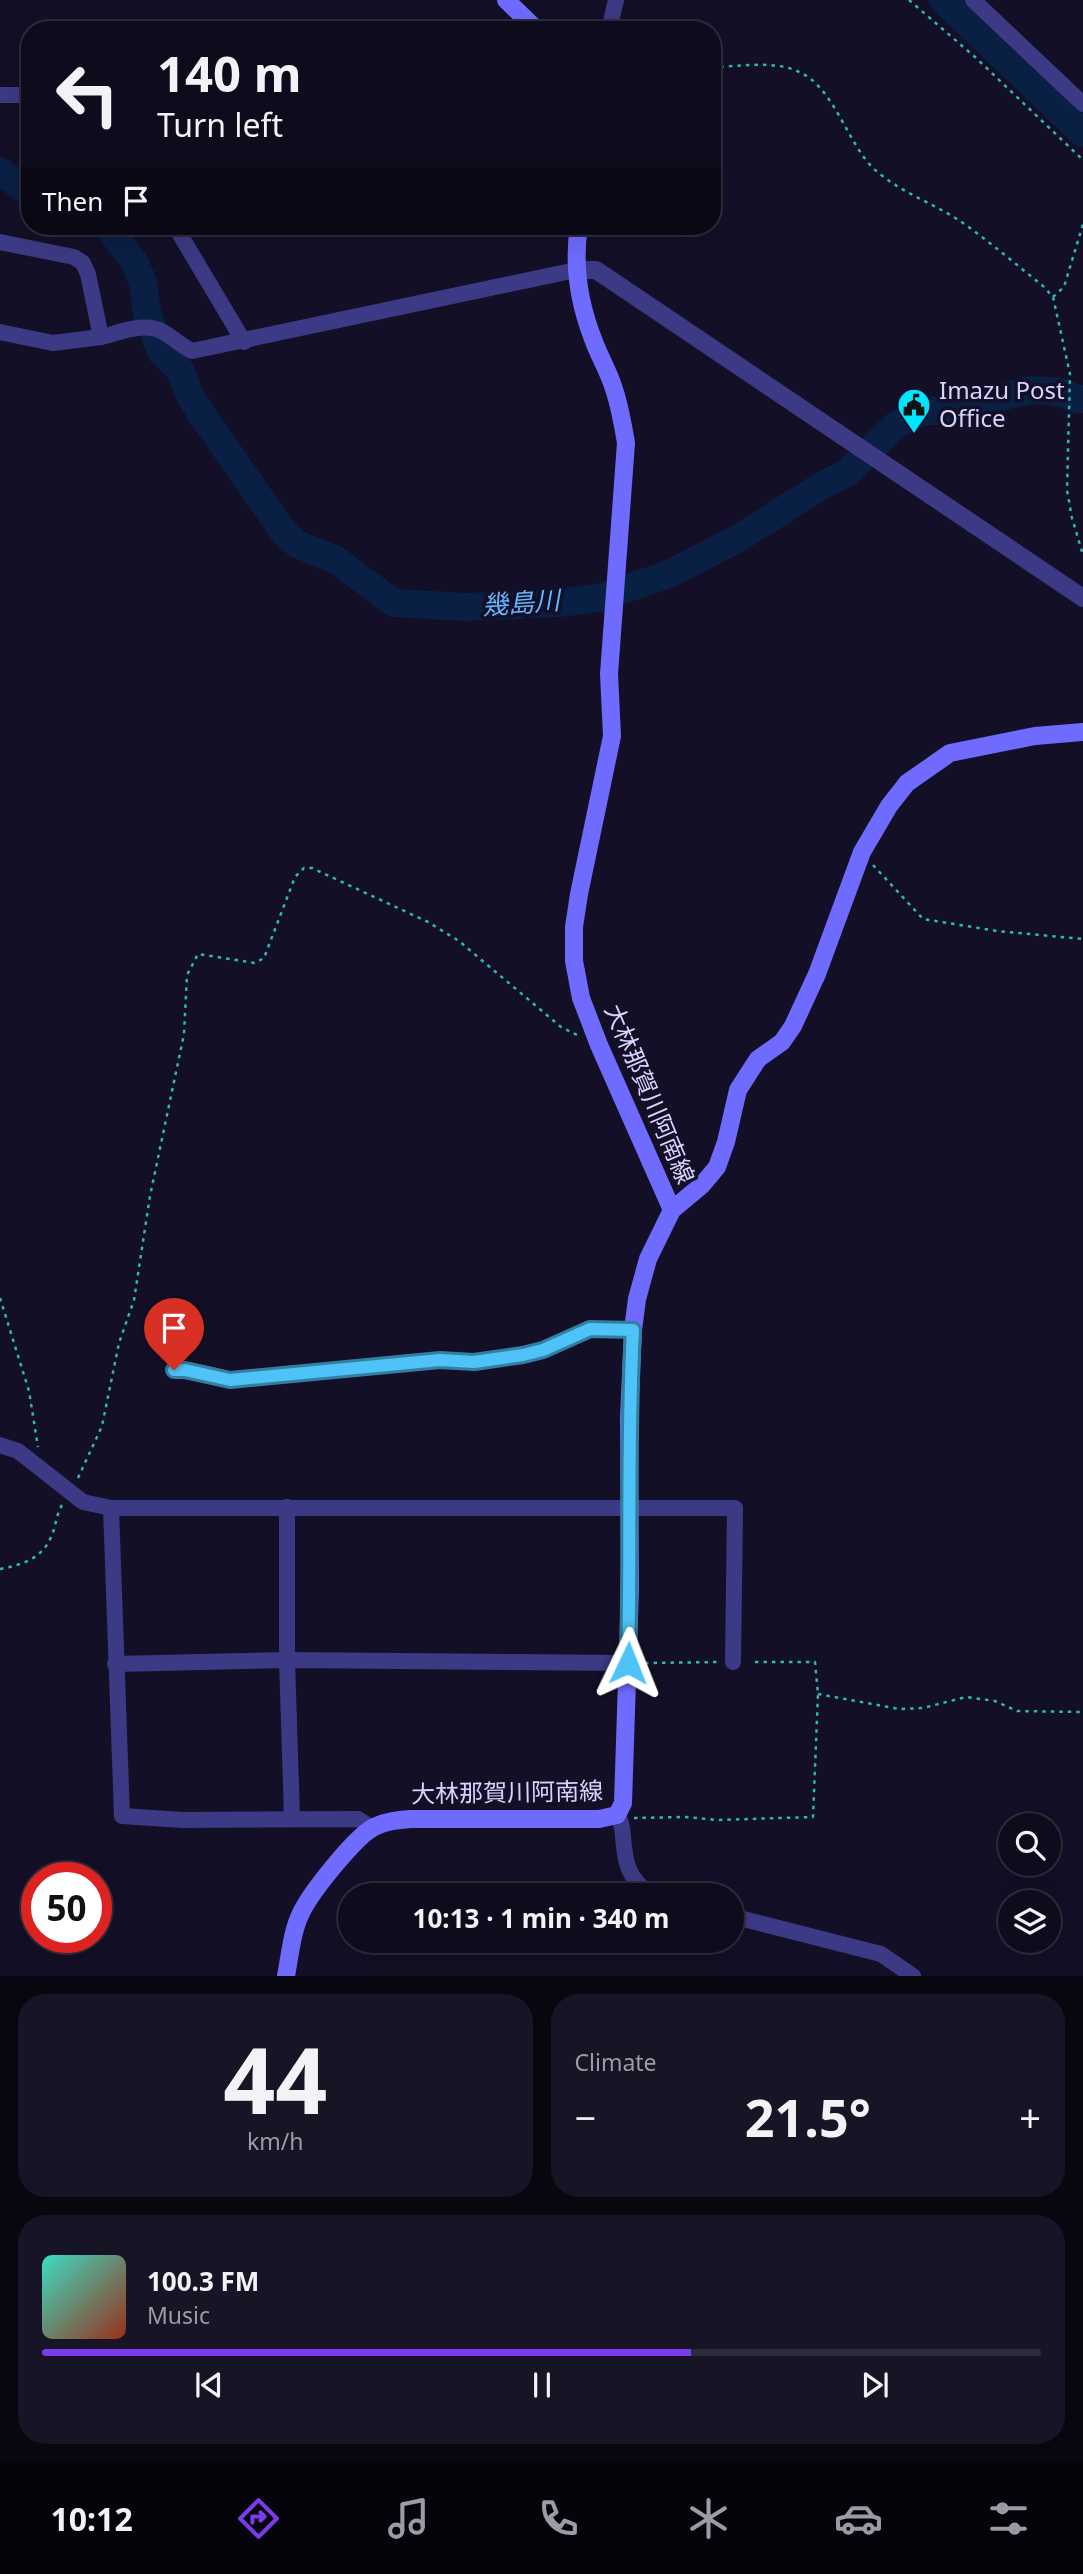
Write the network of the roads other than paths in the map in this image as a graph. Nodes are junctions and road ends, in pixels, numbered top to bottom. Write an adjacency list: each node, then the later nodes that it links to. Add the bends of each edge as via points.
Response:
1 (506, 0): 4 (main road)
2 (616, 0): 5 (street)
3 (973, 0): 8 (street)
4 (528, 21)
5 (611, 21)
6 (0, 95): 7 (street)
7 (21, 95)
8 (1083, 104)
9 (180, 235): 15 (street)
10 (578, 235): 12 (main road, 大林那賀川阿南線)
11 (0, 242): 14 (street, via 74,257 83,263)
12 (576, 270): 15 (street); 16 (street, via 596,270); 18 (main road, 大林那賀川阿南線, via 592,337 614,388 626,443 608,674 612,736 579,894 574,961 581,998 599,1045)
13 (0, 332): 14 (street, via 53,343)
14 (101, 337): 15 (street, via 142,327 164,332 192,351)
15 (244, 342)
16 (1083, 598)
17 (1083, 732): 18 (main road, via 1035,736 950,753 907,783 862,852 802,1010 782,1042 758,1059 738,1090 718,1167)
18 (672, 1210): 19 (main road, 大林那賀川阿南線, via 648,1259)
19 (633, 1330): 20 (street, via 590,1329 543,1350 474,1362 440,1360 230,1380); 24 (main road, 大林那賀川阿南線)
20 (174, 1370)
21 (0, 1444): 23 (street, via 18,1451 82,1502)
22 (287, 1507): 23 (street); 24 (street); 25 (street)
23 (111, 1508): 28 (street)
24 (629, 1509): 26 (street, via 735,1508); 27 (main road, 大林那賀川阿南線)
25 (287, 1660): 27 (street); 28 (street); 29 (street)
26 (733, 1662)
27 (628, 1663): 30 (main road, 大林那賀川阿南線, via 624,1803)
28 (115, 1664): 29 (street, via 122,1816)
29 (292, 1818): 31 (street, via 358,1819)
30 (619, 1818): 31 (main road, 大林那賀川阿南線, via 411,1819); 32 (street, via 625,1861)
31 (372, 1828): 34 (main road, 大林那賀川阿南線, via 355,1842 300,1914)
32 (635, 1883)
33 (744, 1919): 35 (street, via 880,1954)
34 (286, 1976)
35 (913, 1976)

